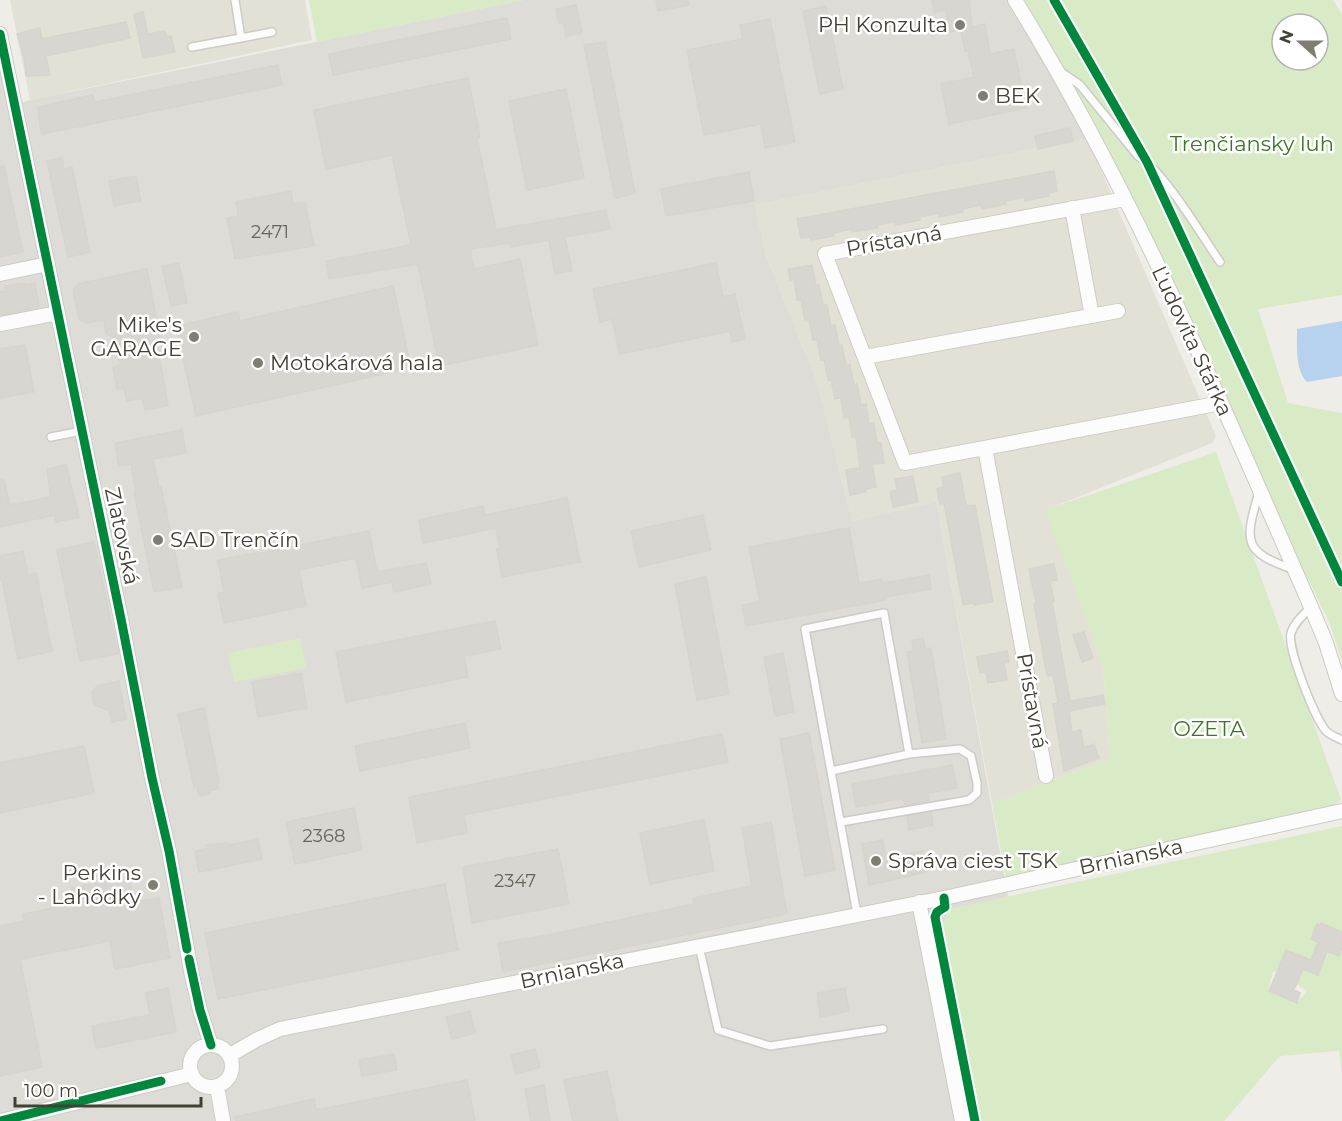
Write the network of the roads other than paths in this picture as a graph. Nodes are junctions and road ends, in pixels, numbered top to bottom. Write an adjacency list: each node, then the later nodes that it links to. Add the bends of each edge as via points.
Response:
1 (235, 0): 5 (lane)
2 (1015, 0): 7 (street, Ľudovíta Stárka)
3 (272, 32): 5 (lane)
4 (0, 34): 11 (street, Zlatovská)
5 (241, 38): 6 (lane)
6 (192, 47)
7 (1058, 70): 8 (street, Ľudovíta Stárka); 10 (lane, via 1080,84 1138,156 1161,178)
8 (1125, 199): 9 (street, Prístavná); 18 (street, Ľudovíta Stárka)
9 (1072, 208): 15 (street); 17 (street, Prístavná, via 825,254)
10 (1220, 262)
11 (48, 264): 12 (street); 14 (street, Zlatovská)
12 (0, 274)
13 (1118, 311): 15 (street)
14 (58, 313): 16 (street); 19 (street, Zlatovská)
15 (1092, 316): 17 (street)
16 (0, 324)
17 (865, 357): 21 (street, Prístavná, via 905,463)
18 (1221, 404): 21 (street, Prístavná); 22 (street, Ľudovíta Stárka)
19 (82, 431): 20 (lane); 36 (street, Zlatovská, via 192,976)
20 (51, 437)
21 (985, 448): 29 (street, Prístavná)
22 (1260, 490): 23 (street, Ľudovíta Stárka); 23 (lane, via 1250,524 1251,543 1261,557)
23 (1295, 570): 24 (street, Ľudovíta Stárka)
24 (1311, 607): 25 (street, Ľudovíta Stárka); 26 (lane, via 1290,635 1294,658 1318,721 1328,733)
25 (1342, 694)
26 (1342, 740)
27 (909, 754): 28 (lane); 28 (lane, via 884,613 805,629); 31 (lane, via 960,748 971,756 976,793 969,800)
28 (831, 771): 31 (lane)
29 (1046, 776)
30 (1342, 811): 32 (street, Brnianska)
31 (841, 822): 33 (lane)
32 (919, 902): 33 (street, Brnianska); 42 (street)
33 (857, 914): 34 (street, Brnianska)
34 (699, 945): 35 (lane, via 718,1030 770,1046); 37 (street, Brnianska, via 280,1029)
35 (883, 1029)
36 (211, 1045): 37 (street); 38 (street, via 196,1051 190,1066)
37 (230, 1055): 39 (street, via 231,1074)
38 (192, 1074): 39 (street, via 202,1085); 40 (street)
39 (217, 1086): 41 (street)
40 (1, 1121)
41 (223, 1121)
42 (962, 1121)

